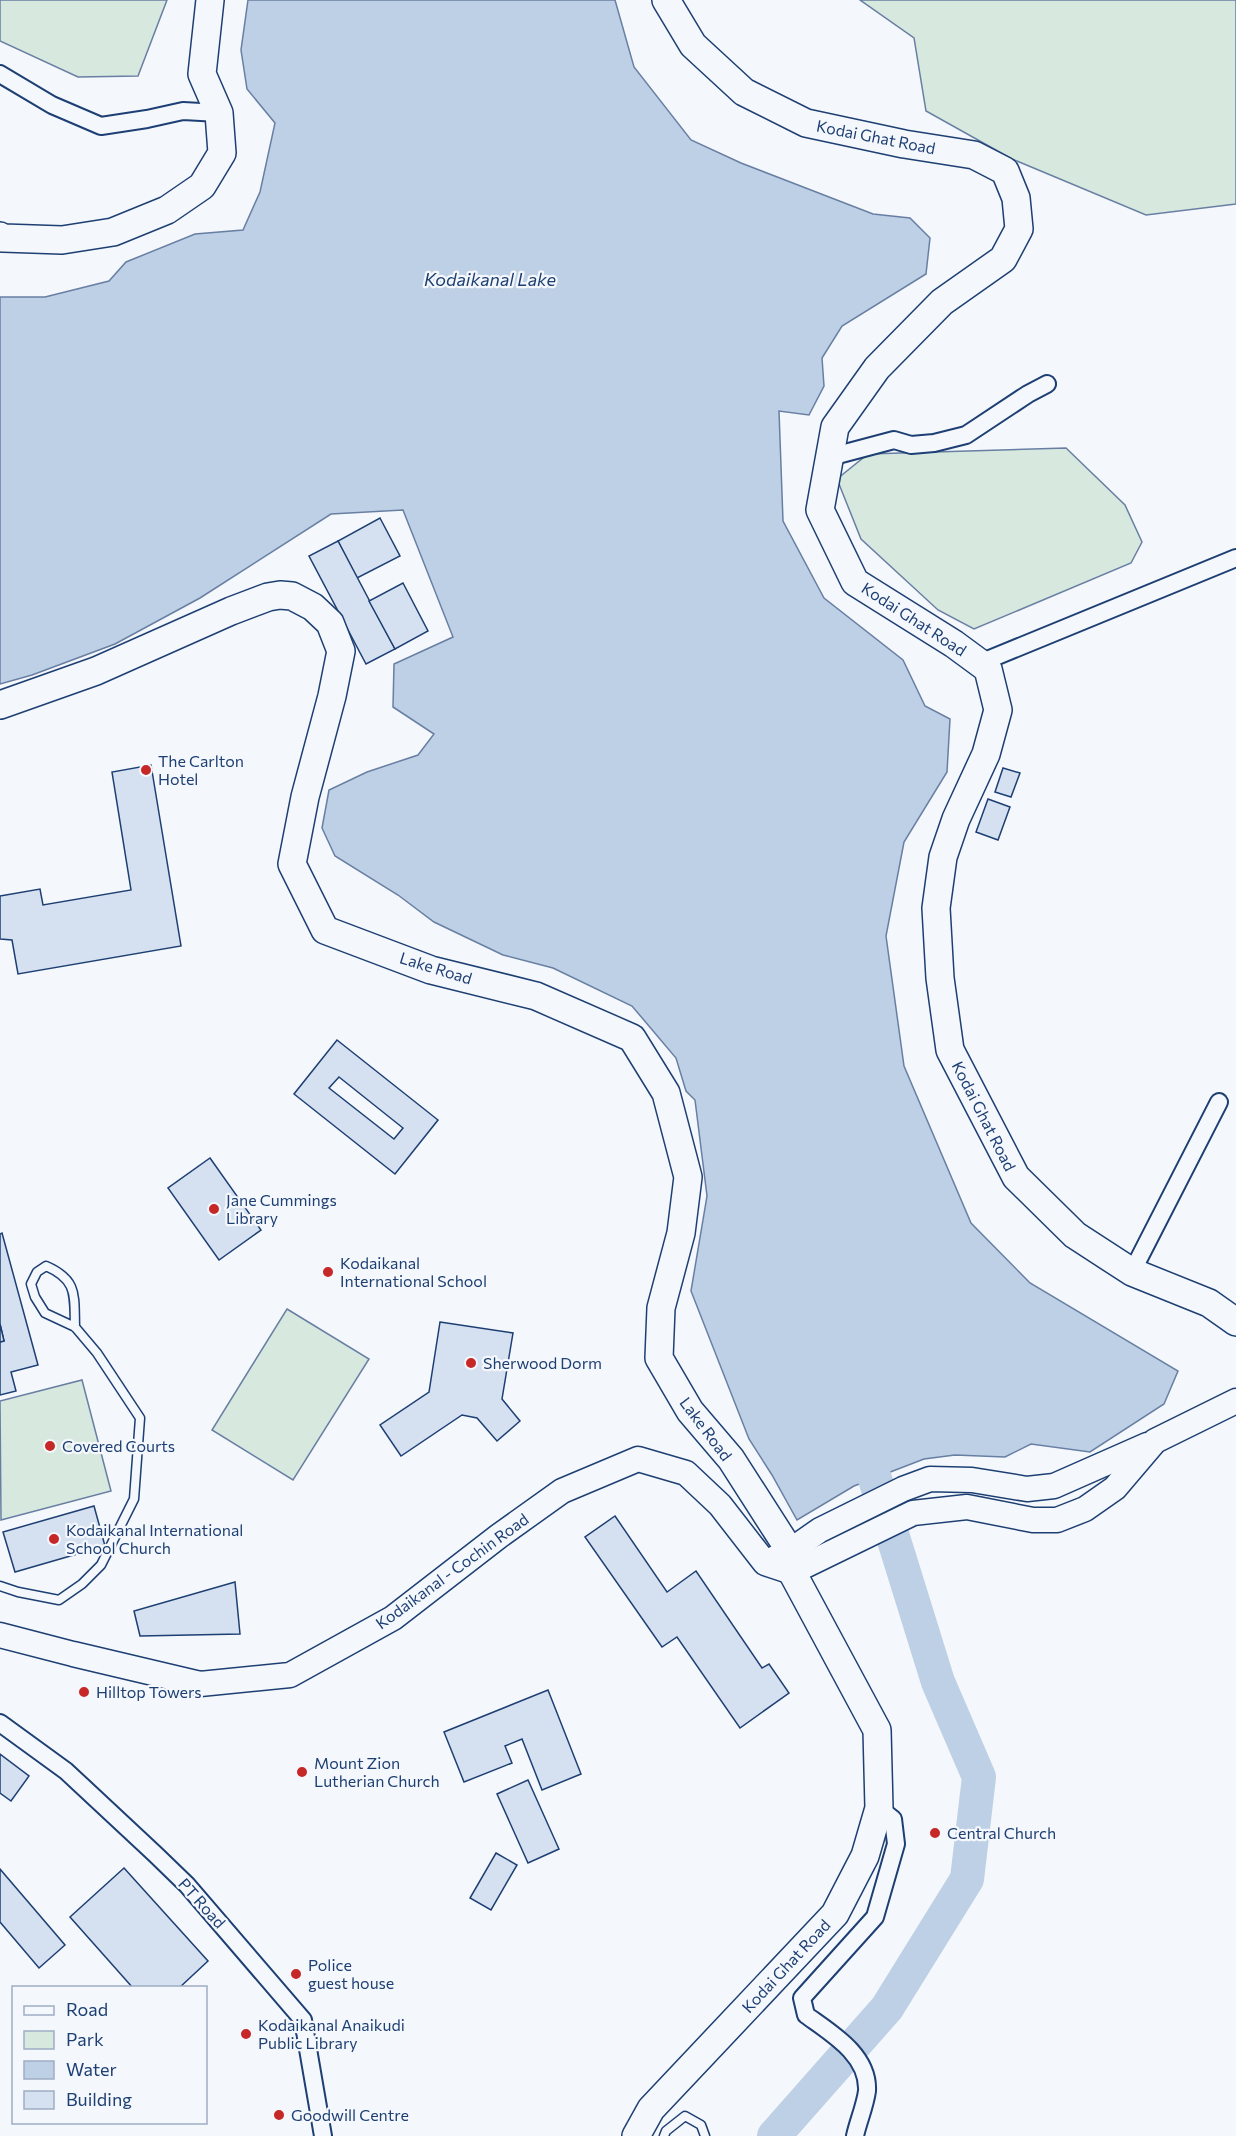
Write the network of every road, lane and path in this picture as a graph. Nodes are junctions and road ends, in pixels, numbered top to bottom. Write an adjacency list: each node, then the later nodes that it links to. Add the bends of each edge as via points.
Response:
1 (210, 0): 4 (main road, via 202,74)
2 (666, 0): 7 (main road, Kodai Ghat Road, via 693,45 744,92 806,123 974,155 1005,171 1016,198 1019,229 1003,259 942,302 877,368 836,427)
3 (0, 74): 4 (street, via 52,105 100,126 183,111)
4 (219, 112): 5 (main road, via 222,153 202,186 167,210 113,232 62,240)
5 (0, 236)
6 (1047, 384): 7 (street, via 966,435 911,445 894,440)
7 (830, 457): 9 (main road, Kodai Ghat Road, via 820,510 855,582)
8 (1236, 558): 9 (street)
9 (980, 663): 12 (main road, Kodai Ghat Road, via 988,669 998,710 986,754 943,856 936,908 950,1050 1016,1177 1075,1235)
10 (3, 707): 17 (main road, Lake Road, via 268,597 280,595 303,600 330,623 341,651 292,864 325,930 431,970 536,996 632,1038 666,1093 688,1177 681,1233 661,1308 659,1358 690,1411 730,1459)
11 (1219, 1102): 12 (street)
12 (1132, 1272): 13 (main road, Kodai Ghat Road, via 1209,1303)
13 (1236, 1322)
14 (75, 1327): 14 (lane, via 45,1313 35,1297 31,1284 37,1272 46,1266 61,1273 73,1289); 18 (lane, via 140,1419 134,1499 101,1565 59,1600)
15 (1236, 1401): 16 (main road)
16 (1155, 1441): 17 (main road, via 1054,1486 1027,1489 972,1480 930,1479 820,1530); 17 (main road, via 1115,1488 1085,1509 1057,1520 1034,1520 967,1507 913,1512 834,1552)
17 (791, 1562): 19 (main road, Kodaikanal - Cochin Road, via 765,1563 720,1505 686,1473 638,1460 562,1491 393,1618 290,1675 200,1684); 21 (main road, Kodai Ghat Road, via 877,1730)
18 (0, 1586)
19 (0, 1635)
20 (0, 1723): 22 (street, PT Road, via 66,1771 187,1885 303,2020)
21 (879, 1808): 23 (main road, Kodai Ghat Road, via 865,1856 835,1914 651,2109); 26 (street, via 893,1819 896,1844 874,1917 802,1998 806,2015 840,2039 861,2063 867,2090)
22 (323, 2136)
23 (636, 2136)
24 (664, 2136): 25 (lane, via 686,2116 701,2125)
25 (705, 2136)
26 (855, 2136)

